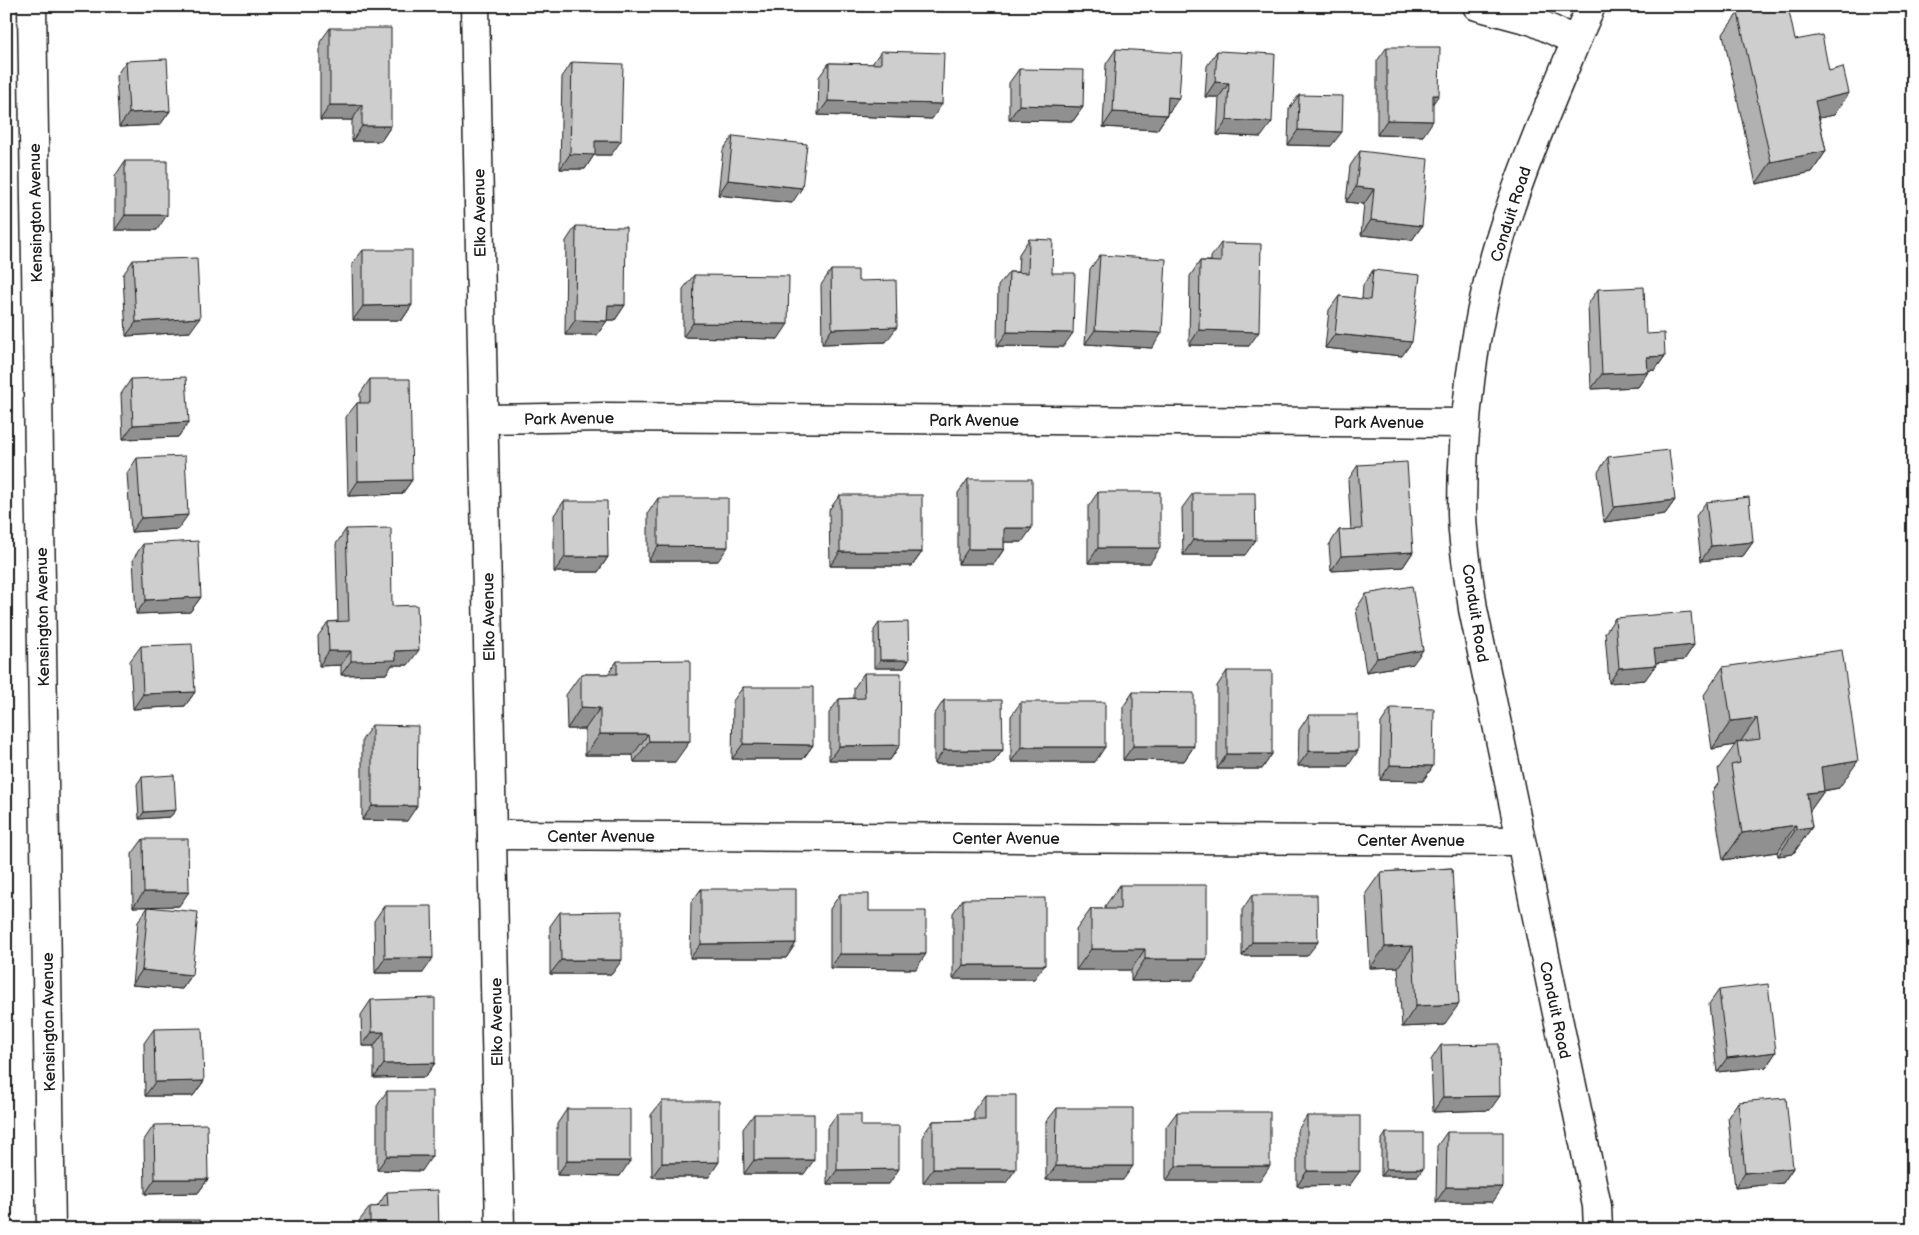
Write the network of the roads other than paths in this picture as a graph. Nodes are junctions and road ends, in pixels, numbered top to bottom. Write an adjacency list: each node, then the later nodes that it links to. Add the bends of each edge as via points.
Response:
1 (32, 6): 10 (street, Kensington Avenue)
2 (475, 6): 6 (street, Elko Avenue)
3 (1477, 6): 5 (street, via 1533,21)
4 (1591, 6): 5 (street, Conduit Road)
5 (1576, 41): 7 (street, Conduit Road, via 1526,161 1498,244 1482,311)
6 (484, 419): 7 (street, Park Avenue); 8 (street, Elko Avenue)
7 (1464, 423): 9 (street, Conduit Road, via 1462,513 1473,609)
8 (492, 835): 9 (street, Center Avenue); 11 (street, Elko Avenue)
9 (1520, 841): 12 (street, Conduit Road, via 1597,1206)
10 (51, 1229)
11 (500, 1229)
12 (1598, 1229)

